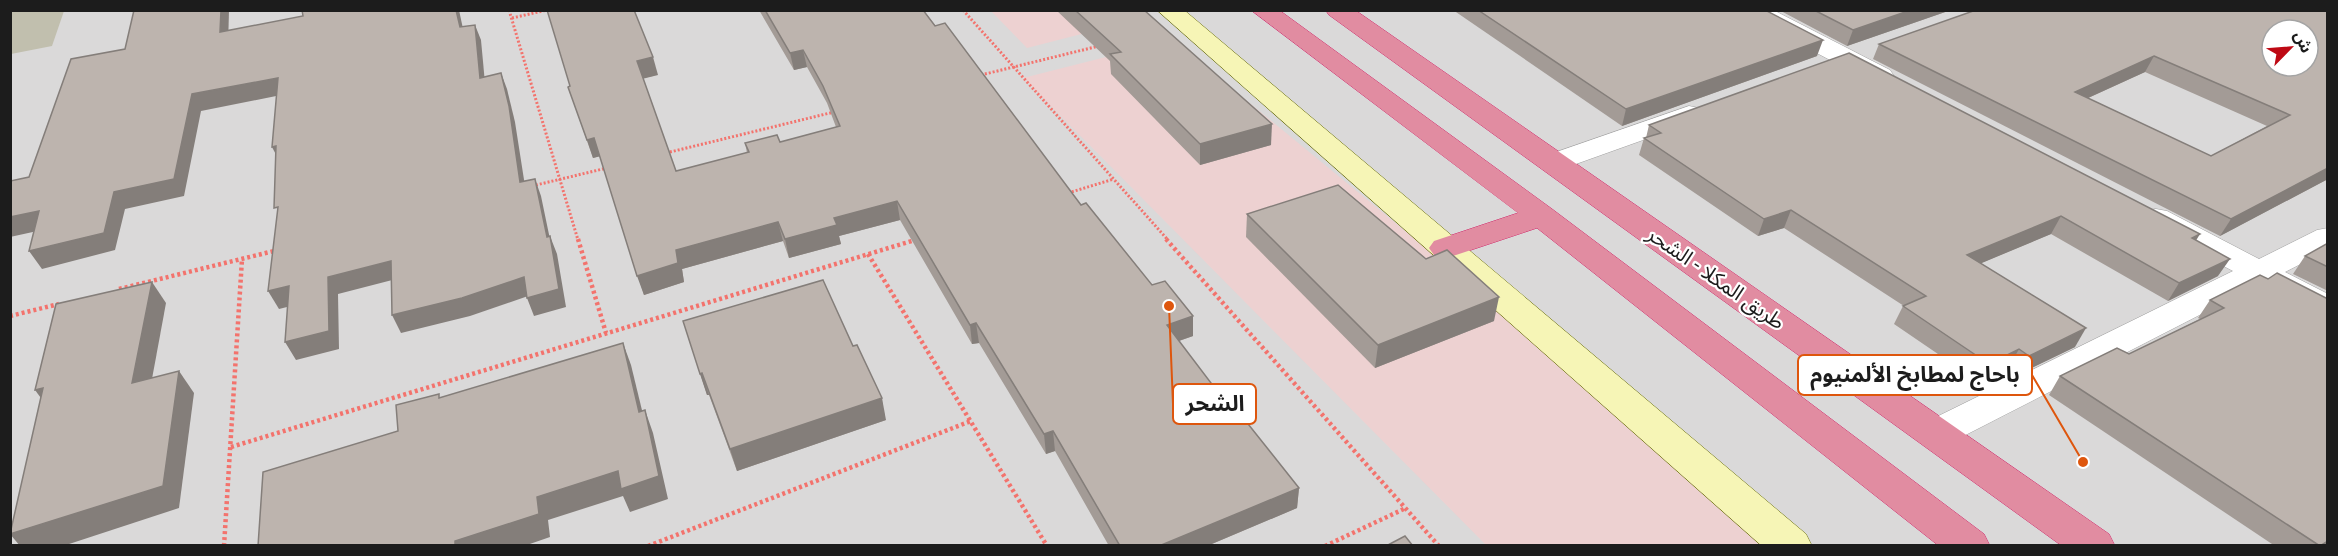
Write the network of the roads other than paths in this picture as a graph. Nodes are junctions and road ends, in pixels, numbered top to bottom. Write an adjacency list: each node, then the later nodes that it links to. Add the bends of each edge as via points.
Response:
1 (1169, 10): 14 (street)
2 (1263, 10): 12 (highway)
3 (1338, 10): 10 (highway, طريق المكلا - الشحر)
4 (1753, 10): 6 (street)
5 (1878, 46): 6 (street)
6 (1846, 57): 7 (street); 8 (street)
7 (1812, 70)
8 (1909, 90)
9 (1710, 106): 10 (street)
10 (1552, 163): 17 (highway, طريق المكلا - الشحر)
11 (2132, 206): 15 (street)
12 (1541, 216): 14 (highway); 19 (highway)
13 (2328, 237): 15 (street)
14 (1445, 248): 18 (street)
15 (2259, 272): 16 (street); 17 (street)
16 (2328, 308)
17 (1935, 434): 20 (highway, طريق المكلا - الشحر)
18 (1791, 546)
19 (1969, 546)
20 (2094, 546)

